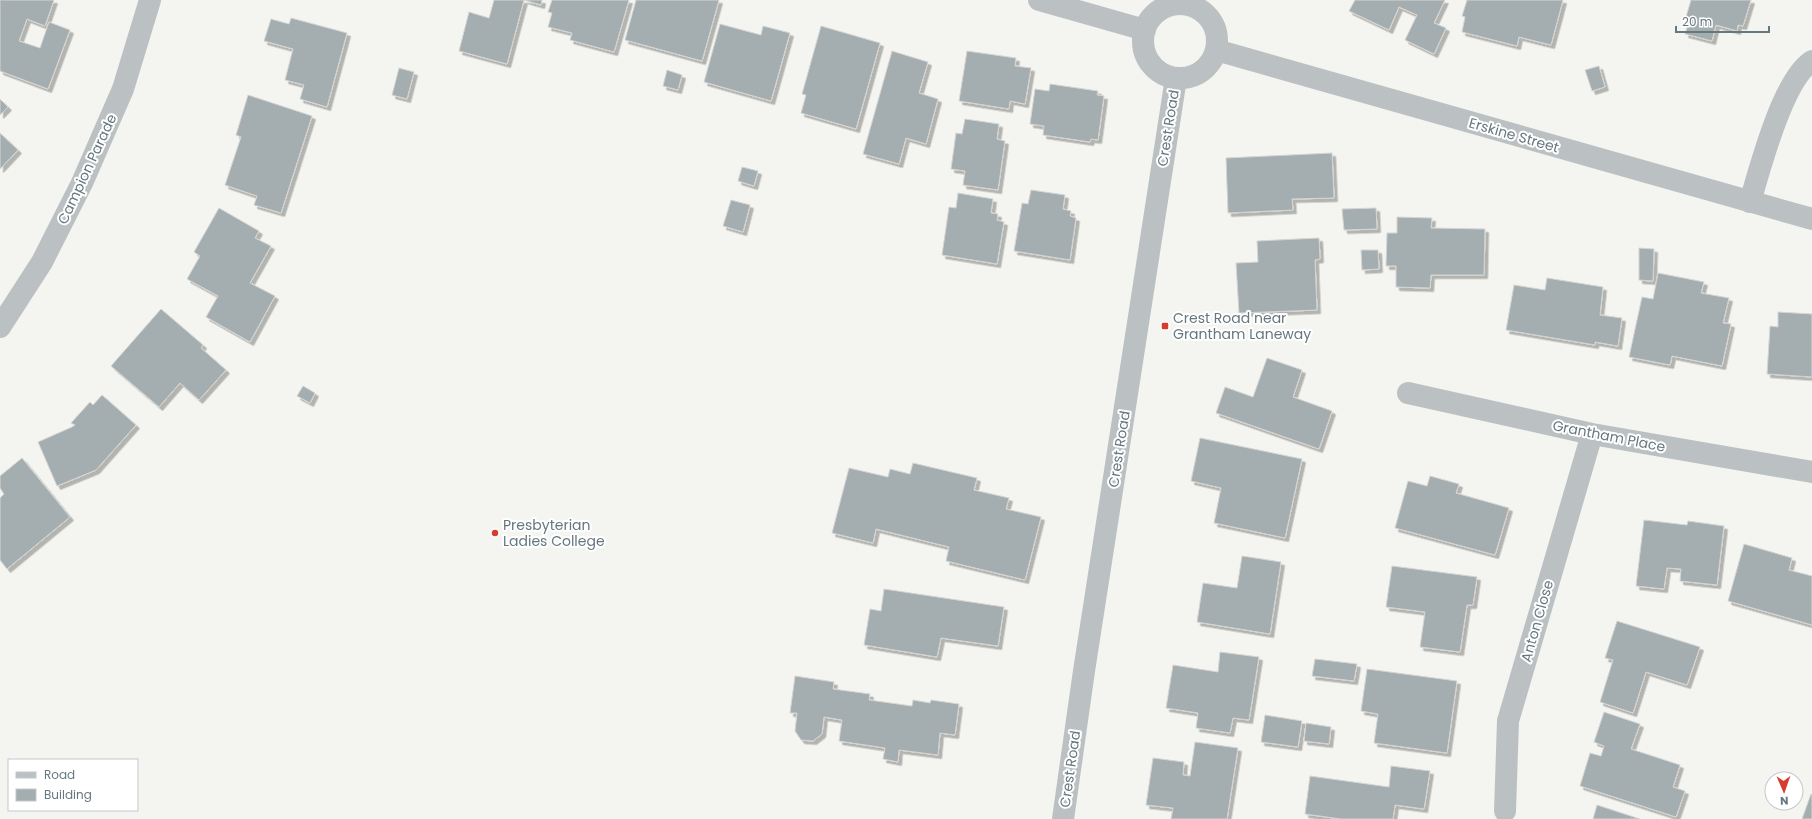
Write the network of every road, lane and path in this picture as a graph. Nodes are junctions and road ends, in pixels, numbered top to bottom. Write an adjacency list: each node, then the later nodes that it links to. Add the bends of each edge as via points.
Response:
1 (150, 0): 10 (street, Campion Parade, via 123,89 82,183 42,262)
2 (1039, 0): 4 (street)
3 (1187, 2): 4 (street, via 1161,9 1151,18); 5 (street, via 1201,10 1212,21 1217,35)
4 (1145, 30): 7 (street, via 1143,46 1149,61 1160,73)
5 (1216, 50): 7 (street, via 1211,62 1202,72); 8 (street, Erskine Street)
6 (1812, 61): 8 (street, via 1804,66 1784,100)
7 (1176, 78): 15 (street, Crest Road)
8 (1750, 202): 9 (street, Erskine Street)
9 (1812, 219)
10 (0, 327)
11 (1408, 393): 12 (street, Grantham Place)
12 (1592, 434): 13 (street, Grantham Place); 14 (street, Anton Close, via 1508,721)
13 (1812, 472)
14 (1505, 811)
15 (1063, 819)

